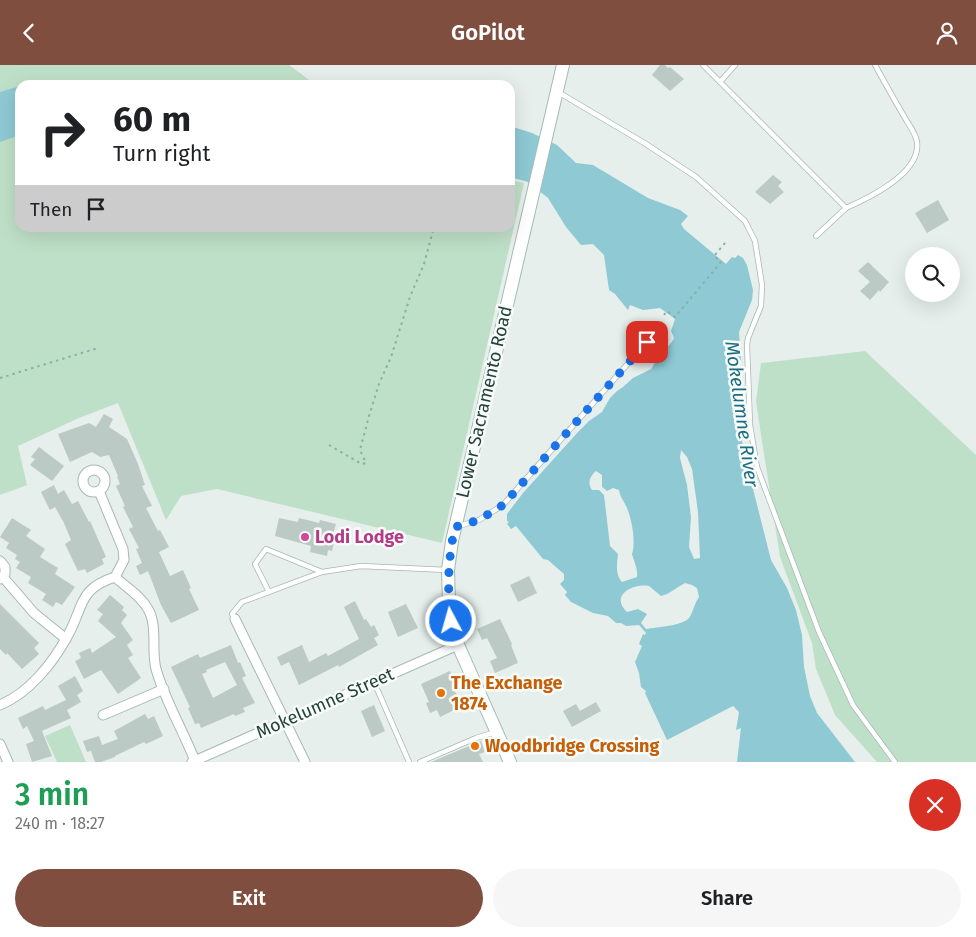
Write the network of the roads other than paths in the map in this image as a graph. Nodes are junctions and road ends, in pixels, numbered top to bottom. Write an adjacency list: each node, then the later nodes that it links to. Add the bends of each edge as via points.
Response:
1 (563, 65): 6 (main road, Lower Sacramento Road)
2 (702, 65): 5 (lane)
3 (735, 65): 5 (lane)
4 (875, 65): 7 (lane, via 917,139 916,153 901,175)
5 (720, 82): 7 (lane)
6 (557, 92): 11 (main road, Lower Sacramento Road); 34 (lane, via 696,177 745,221 755,241 762,285 761,306 747,345 750,425 757,467 818,632 853,705)
7 (846, 208): 8 (lane)
8 (816, 236)
9 (657, 337): 11 (lane, via 647,342 503,505 479,520)
10 (99, 491): 15 (street, via 123,549 124,560)
11 (455, 527): 13 (main road, Lower Sacramento Road)
12 (0, 561): 16 (street, via 5,567)
13 (448, 570): 14 (lane, via 361,566); 20 (main road, Lower Sacramento Road, via 451,621)
14 (322, 572): 17 (lane); 17 (lane, via 266,549 255,564)
15 (115, 577): 19 (street, via 96,584 87,593); 22 (street, via 143,600 150,611 153,654)
16 (2, 578): 19 (street, via 34,613)
17 (269, 591): 18 (lane, via 242,602 232,614)
18 (235, 619): 25 (street)
19 (66, 639): 23 (street, via 31,684)
20 (458, 645): 21 (street, Mokelumne Street); 26 (main road, Lower Sacramento Road)
21 (374, 681): 25 (street, Mokelumne Street); 31 (lane)
22 (164, 689): 24 (street); 28 (street)
23 (0, 705)
24 (103, 715)
25 (285, 721): 28 (street, Mokelumne Street); 30 (street)
26 (496, 731): 32 (lane); 33 (main road, Lower Sacramento Road)
27 (0, 744): 29 (street)
28 (199, 760)
29 (8, 762)
30 (305, 762)
31 (409, 762)
32 (420, 762)
33 (510, 762)
34 (895, 762)

